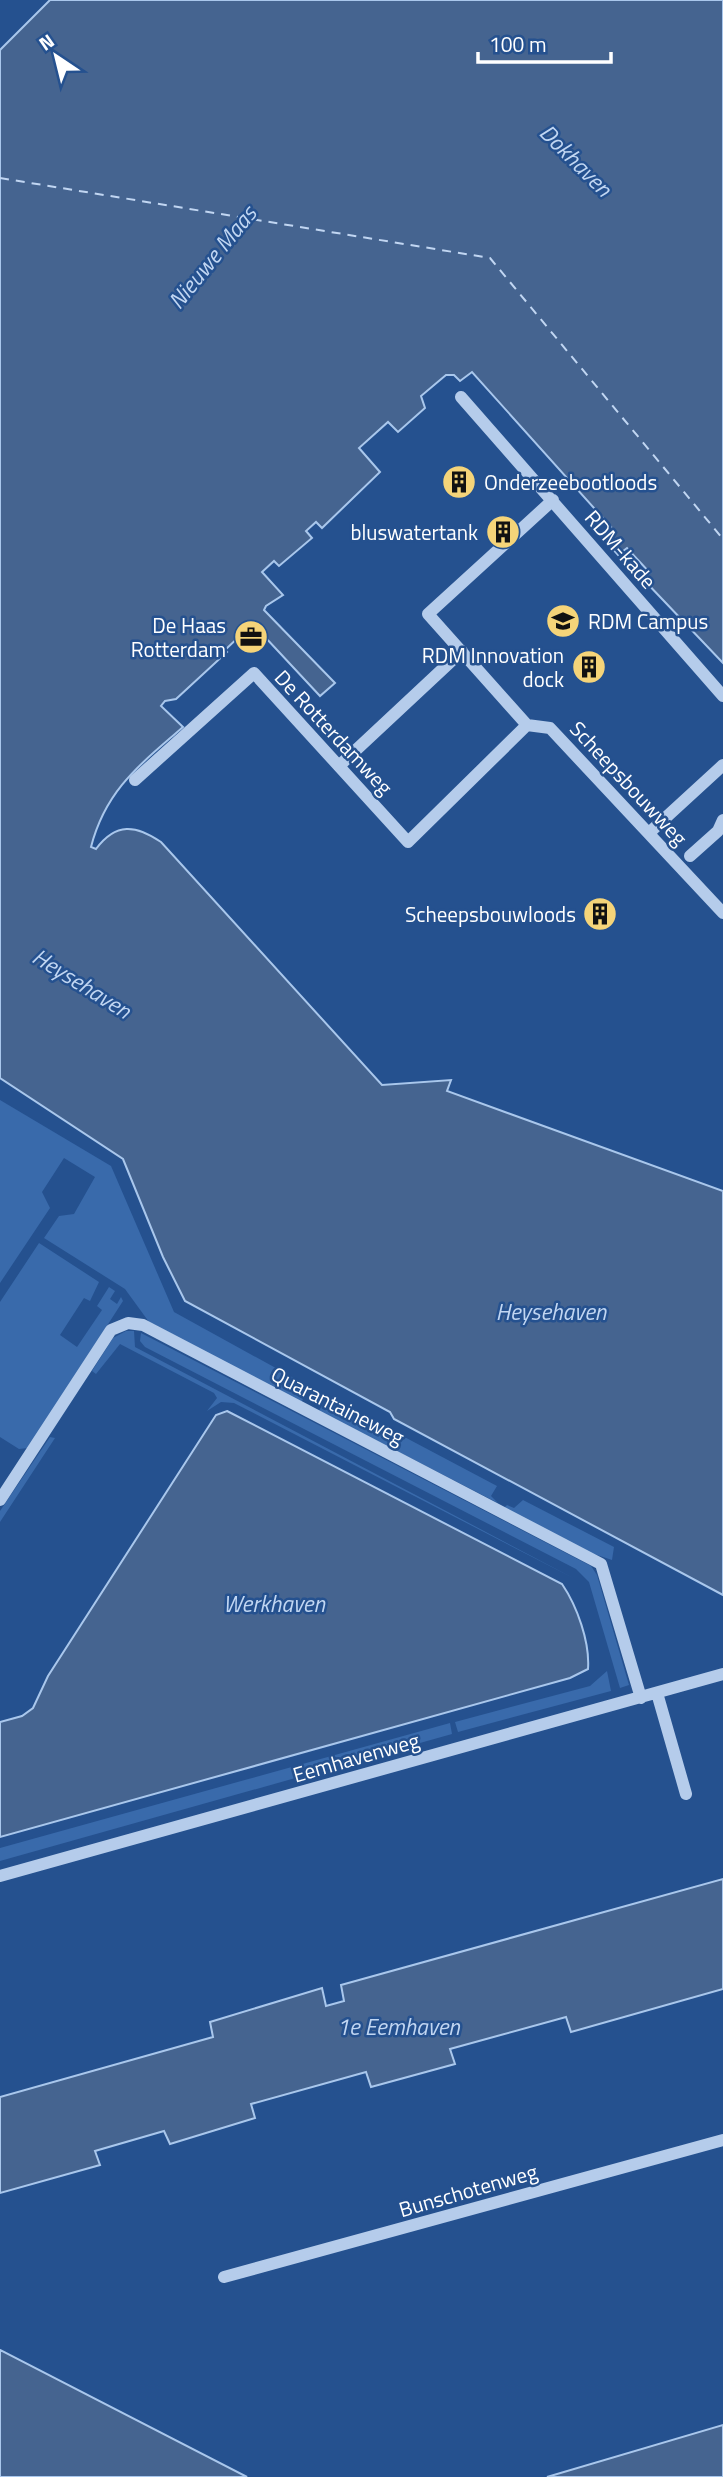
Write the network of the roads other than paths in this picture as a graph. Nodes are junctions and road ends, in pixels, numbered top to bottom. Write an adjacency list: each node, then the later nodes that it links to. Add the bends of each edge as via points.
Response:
1 (461, 397): 2 (street, RDM-kade)
2 (553, 500): 3 (street, via 428,614); 4 (street, RDM-kade)
3 (462, 651): 5 (street); 6 (street)
4 (723, 696)
5 (527, 725): 6 (street, De Rotterdamweg, via 408,842); 10 (street, Scheepsbouwweg, via 550,728)
6 (340, 765): 8 (street, De Rotterdamweg, via 254,673)
7 (723, 765): 10 (street)
8 (135, 780)
9 (721, 830): 11 (street)
10 (650, 832): 12 (street, Scheepsbouwweg)
11 (690, 856)
12 (723, 913)
13 (0, 1500): 16 (street, Quarantaineweg, via 111,1330 128,1323 143,1325 601,1564)
14 (723, 1674): 15 (street, Eemhavenweg)
15 (657, 1693): 16 (street, Eemhavenweg); 17 (street)
16 (641, 1698): 18 (street, Eemhavenweg)
17 (686, 1794)
18 (0, 1876)
19 (723, 2140): 20 (street, Bunschotenweg)
20 (224, 2277)

